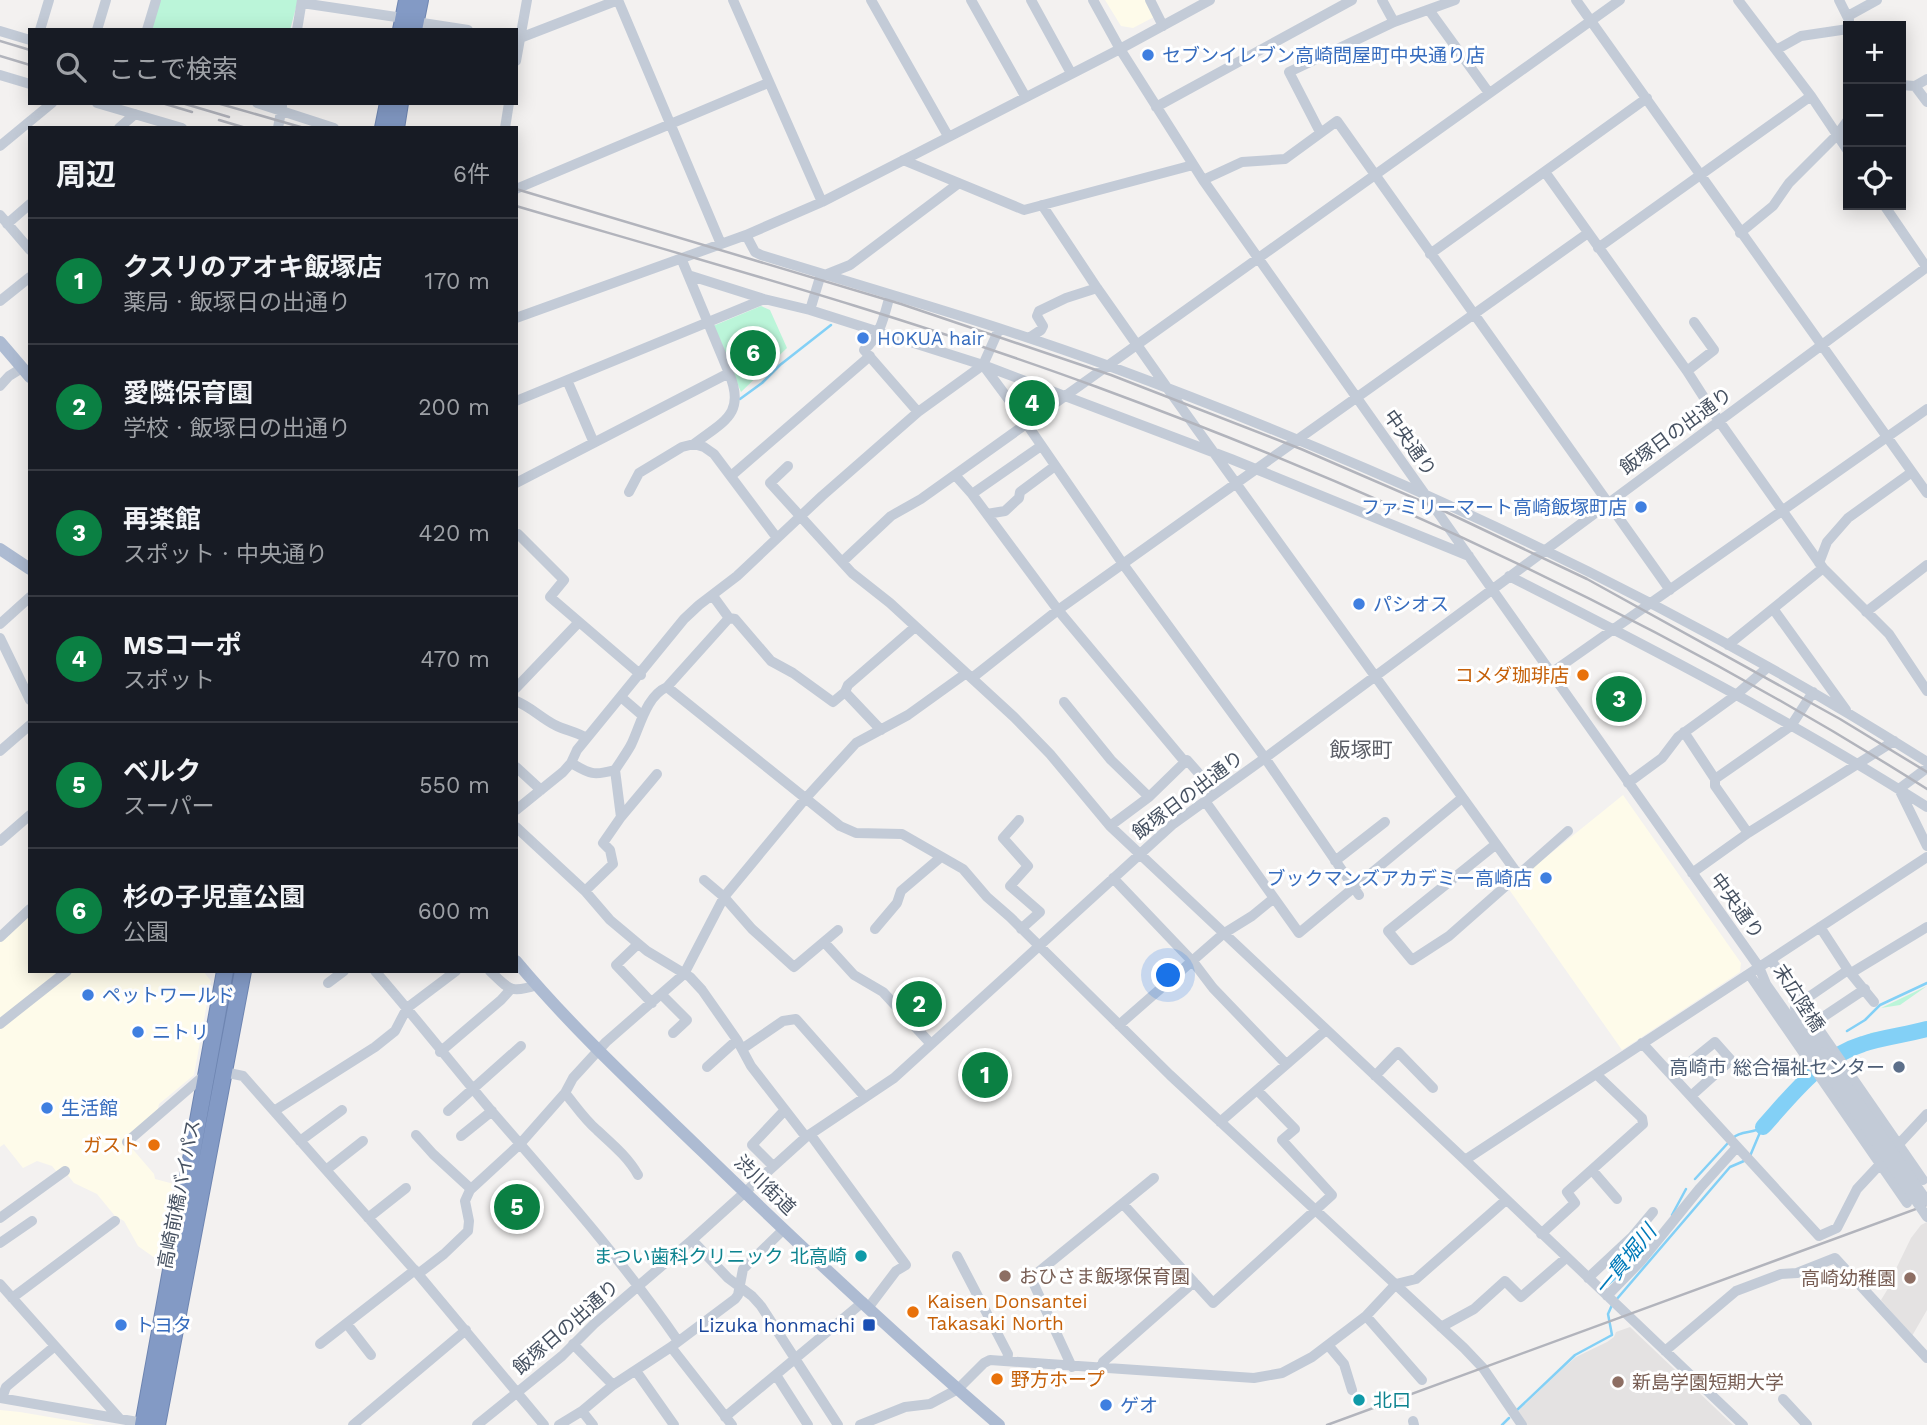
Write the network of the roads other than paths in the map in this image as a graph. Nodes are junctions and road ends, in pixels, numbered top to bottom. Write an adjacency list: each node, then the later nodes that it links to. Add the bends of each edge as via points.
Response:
1 (48, 0): 32 (street)
2 (106, 0): 33 (street)
3 (156, 0): 34 (street)
4 (407, 0): 29 (highway)
5 (420, 0): 29 (highway)
6 (527, 0): 38 (street)
7 (618, 0): 38 (street); 62 (street)
8 (733, 0): 46 (street)
9 (871, 0): 73 (street)
10 (971, 0): 50 (street)
11 (1031, 0): 42 (street)
12 (1093, 0): 40 (street, 中央通り)
13 (1150, 0): 30 (street)
14 (1352, 0): 60 (street)
15 (1382, 0): 28 (street)
16 (1455, 0): 24 (street)
17 (1576, 0): 25 (street)
18 (1620, 0): 25 (street)
19 (1738, 0): 41 (street)
20 (1839, 0): 26 (street)
21 (1877, 0): 27 (street)
22 (1204, 1): 30 (street)
23 (302, 2): 29 (street); 35 (street)
24 (1429, 10): 28 (street); 49 (street)
25 (1591, 21): 49 (street); 52 (street)
26 (1848, 21)
27 (1852, 21)
28 (1394, 22): 71 (street, via 1289,72)
29 (409, 25): 36 (street)
30 (1163, 26): 40 (street)
31 (1843, 26): 41 (street, via 1801,36)
32 (41, 28)
33 (98, 28)
34 (148, 28)
35 (297, 28)
36 (444, 28)
37 (0, 31): 39 (street)
38 (518, 37)
39 (28, 39)
40 (1120, 49): 42 (street); 60 (street, 中央通り)
41 (1776, 50): 51 (street)
42 (1071, 73): 50 (street)
43 (0, 75): 45 (street)
44 (1927, 79): 48 (street)
45 (28, 83)
46 (768, 83): 62 (street); 84 (street)
47 (1906, 85): 48 (street)
48 (1915, 86): 53 (street)
49 (1489, 93): 80 (street)
50 (1025, 96): 73 (street)
51 (1811, 96): 72 (street); 79 (street)
52 (1647, 99): 78 (street); 79 (street)
53 (1927, 102)
54 (50, 105): 74 (street)
55 (104, 105): 61 (street)
56 (388, 105): 67 (highway)
57 (400, 105): 68 (highway)
58 (509, 105): 69 (street)
59 (282, 107): 65 (street); 66 (street)
60 (1156, 107): 77 (street, 中央通り)
61 (135, 114): 63 (street); 64 (street)
62 (671, 122): 83 (street); 92 (street)
63 (121, 126)
64 (174, 126)
65 (278, 126)
66 (329, 126)
67 (383, 126)
68 (396, 126)
69 (505, 126)
70 (1843, 128): 72 (street)
71 (1320, 132): 80 (street, via 1337,121); 81 (street, via 1285,159 1242,162)
72 (1838, 135): 75 (street); 90 (street, via 1789,183 1773,206)
73 (948, 136): 76 (street)
74 (0, 146)
75 (1846, 147)
76 (903, 160): 82 (street); 84 (street)
77 (1193, 165): 81 (street, 中央通り); 86 (street)
78 (1545, 172): 89 (street); 95 (street)
79 (1700, 174): 90 (street); 94 (street)
80 (1375, 175): 95 (street); 97 (street)
81 (1203, 180): 97 (street, 中央通り)
82 (959, 183): 86 (street, via 1024,210); 99 (street, via 850,265)
83 (518, 188)
84 (822, 202): 91 (street)
85 (28, 205): 88 (street)
86 (1042, 205): 102 (street)
87 (1887, 210): 98 (street)
88 (4, 219): 93 (street)
89 (1588, 233): 94 (street); 107 (street)
90 (1740, 233): 116 (street)
91 (746, 235): 92 (street); 99 (street, via 755,253)
92 (721, 244): 96 (street)
93 (28, 248)
94 (1598, 248): 120 (street)
95 (1430, 254): 107 (street)
96 (681, 258): 100 (street); 108 (street)
97 (1258, 259): 115 (street); 127 (street, 中央通り)
98 (1927, 268): 116 (street, 飯塚日の出通り)
99 (823, 274): 103 (street); 106 (street)
100 (688, 275): 104 (street); 109 (street)
101 (28, 279): 105 (street)
102 (1097, 288): 113 (street, via 1040,311 1037,316 1043,326); 115 (street)
103 (890, 295): 111 (street); 112 (street)
104 (764, 299): 106 (street); 109 (street)
105 (0, 302)
106 (810, 310): 112 (street)
107 (1473, 315): 127 (street); 151 (street)
108 (518, 317)
109 (708, 322): 122 (street); 123 (street)
110 (1694, 322): 120 (street, via 1714,350)
111 (999, 329): 113 (street); 118 (street)
112 (879, 333): 117 (street, via 864,350); 118 (street)
113 (1028, 338): 119 (street)
114 (0, 342): 121 (main road)
115 (1136, 344): 119 (street); 125 (street)
116 (1821, 345): 131 (street, 飯塚日の出通り); 133 (street)
117 (870, 356): 130 (street); 144 (street)
118 (983, 365): 126 (street); 130 (street); 132 (street)
119 (1107, 366): 125 (street); 126 (street)
120 (1686, 371): 131 (street)
121 (26, 373): 124 (street, via 9,376)
122 (729, 373): 135 (street); 136 (street, via 736,391 731,416)
123 (567, 380): 128 (street); 135 (street)
124 (0, 386)
125 (1168, 389): 134 (street); 138 (street)
126 (1064, 397): 132 (street); 138 (street)
127 (1358, 398): 134 (street); 150 (street, 中央通り)
128 (518, 400)
129 (1927, 409): 133 (street)
130 (918, 412): 154 (street)
131 (1719, 421): 151 (street, 飯塚日の出通り); 152 (street)
132 (1026, 423): 137 (street); 143 (street)
133 (1886, 438): 142 (street); 152 (street)
134 (1298, 441): 141 (street); 150 (street)
135 (593, 443): 145 (street)
136 (694, 444): 144 (street, via 714,454); 147 (street, via 639,473)
137 (1041, 446): 140 (street); 148 (street)
138 (1213, 452): 141 (street); 146 (street)
139 (788, 466): 154 (street, via 770,483)
140 (1055, 466): 153 (street, via 1020,492 1005,511); 161 (street)
141 (1257, 469): 146 (street); 159 (street)
142 (1912, 472): 149 (street); 163 (street, via 1849,518 1828,542)
143 (954, 475): 148 (street); 160 (street, via 891,516)
144 (731, 476): 156 (street)
145 (518, 482)
146 (1236, 484): 161 (street); 184 (street)
147 (629, 492)
148 (972, 494): 153 (street)
149 (1927, 494)
150 (1425, 495): 158 (street); 159 (street, 中央通り)
151 (1608, 502): 158 (street, 飯塚日の出通り); 167 (street)
152 (1783, 511): 163 (street); 167 (street)
153 (987, 514): 171 (street)
154 (800, 518): 156 (street); 160 (street)
155 (518, 534): 175 (street, via 564,580 550,597)
156 (777, 538): 168 (street)
157 (0, 549): 164 (main road)
158 (1544, 550): 165 (street, 飯塚日の出通り); 170 (street)
159 (1469, 556): 166 (street, 中央通り)
160 (842, 562): 177 (street)
161 (1123, 564): 171 (street); 205 (street)
162 (1927, 565): 173 (street)
163 (1821, 566): 172 (street); 173 (street)
164 (28, 568)
165 (1509, 576): 166 (street, 飯塚日の出通り); 178 (street)
166 (1491, 589): 182 (street, 中央通り); 184 (street, 飯塚日の出通り)
167 (1670, 590): 170 (street)
168 (713, 596): 174 (street); 183 (street, via 684,619)
169 (28, 599): 176 (street)
170 (1650, 605): 178 (street); 180 (street)
171 (1058, 610): 185 (street); 206 (street)
172 (1774, 610): 180 (street); 196 (street)
173 (1866, 612): 188 (street, via 1889,634)
174 (729, 618): 187 (street); 189 (street, via 771,661 833,702)
175 (579, 622): 183 (street); 186 (street)
176 (0, 624)
177 (915, 627): 185 (street); 189 (street)
178 (1613, 629): 182 (street); 191 (street)
179 (0, 638): 192 (street)
180 (1728, 645): 181 (street)
181 (1768, 667): 190 (street); 191 (street)
182 (1551, 673): 215 (street, 中央通り)
183 (641, 674): 187 (street); 193 (street)
184 (1375, 675): 205 (street, 飯塚日の出通り); 220 (street)
185 (969, 676): 200 (street); 229 (street, via 1050,754)
186 (518, 686)
187 (663, 689): 197 (street); 221 (street)
188 (1927, 691)
189 (845, 692): 200 (street)
190 (1813, 692): 196 (street); 198 (street)
191 (1736, 695): 198 (street); 201 (street)
192 (28, 696)
193 (621, 697): 197 (street); 202 (street)
194 (518, 702): 202 (street)
195 (1064, 702): 219 (street, via 1111,760)
196 (1848, 713): 203 (street)
197 (643, 716): 212 (street)
198 (1791, 726): 209 (street); 214 (street)
199 (28, 727): 204 (street)
200 (881, 730): 221 (street, via 856,743)
201 (1684, 732): 214 (street); 215 (street, via 1662,758)
202 (586, 738): 208 (street)
203 (1894, 741): 207 (street); 209 (street)
204 (0, 751)
205 (1265, 758): 218 (street, 飯塚日の出通り); 239 (street)
206 (1185, 762): 218 (street); 219 (street)
207 (1927, 762)
208 (571, 763): 212 (street, via 589,774); 217 (street)
209 (1858, 765): 216 (street); 232 (street)
210 (1927, 768): 216 (street)
211 (518, 769): 217 (street)
212 (615, 770): 226 (street)
213 (657, 774): 226 (street)
214 (1715, 779): 232 (street, via 1714,786)
215 (1628, 783): 241 (street, 中央通り)
216 (1899, 789): 223 (street); 235 (street)
217 (541, 790): 224 (street)
218 (1216, 793): 222 (street, 飯塚日の出通り)
219 (1149, 797): 229 (street)
220 (1462, 798): 234 (street); 245 (street)
221 (805, 799): 237 (street, via 856,833 902,834); 246 (street)
222 (1205, 801): 236 (street, 飯塚日の出通り); 247 (street)
223 (1927, 807)
224 (518, 808)
225 (28, 817): 233 (street)
226 (621, 817): 244 (street, via 603,843 613,864)
227 (1019, 820): 252 (street, via 1003,838 1028,866 1010,886 1040,912)
228 (1385, 822): 239 (street)
229 (1110, 826): 236 (street)
230 (518, 829): 244 (street)
231 (1568, 831): 240 (street)
232 (1748, 834): 241 (street)
233 (0, 841)
234 (1494, 845): 240 (street); 240 (street, via 1388,931 1412,960 1449,936)
235 (1927, 846)
236 (1139, 854): 242 (street, 飯塚日の出通り); 254 (street)
237 (941, 857): 251 (street, via 901,891 897,904); 252 (street, via 963,869)
238 (1927, 857): 249 (street)
239 (1335, 861): 245 (street)
240 (1517, 873)
241 (1692, 873): 262 (street, 中央通り)
242 (1113, 878): 258 (street, 飯塚日の出通り); 260 (street)
243 (704, 880): 246 (street)
244 (585, 891): 257 (street, via 607,918)
245 (1356, 892): 247 (street, via 1298,933)
246 (724, 897): 256 (street, via 794,967); 271 (street)
247 (1274, 898): 254 (street)
248 (28, 911): 255 (street)
249 (1820, 927): 259 (street); 263 (street)
250 (1927, 927): 263 (street)
251 (875, 929)
252 (1021, 929): 258 (street)
253 (838, 930): 256 (street)
254 (1223, 934): 260 (street); 285 (street)
255 (0, 937)
256 (824, 942): 289 (street, via 854,975 883,992)
257 (638, 944): 271 (street); 279 (street, via 616,965)
258 (1038, 946): 284 (street); 289 (street, 飯塚日の出通り)
259 (1771, 960): 262 (street); 280 (street)
260 (1192, 961): 284 (street); 294 (street)
261 (518, 963): 274 (main road, 渋川街道)
262 (1759, 967): 272 (street); 293 (street, 末広陸橋, via 1766,984)
263 (1850, 972): 275 (street); 280 (street)
264 (64, 973): 283 (street)
265 (225, 973): 297 (highway, 高崎前橋バイパス)
266 (243, 973): 296 (highway, 高崎前橋バイパス)
267 (341, 973): 273 (street)
268 (377, 973): 281 (street)
269 (453, 973): 281 (street)
270 (491, 973): 276 (street)
271 (684, 974): 277 (street); 288 (street, via 702,990)
272 (1749, 974): 287 (street); 293 (street)
273 (328, 983)
274 (537, 985): 276 (street); 291 (main road, 渋川街道)
275 (1865, 989): 278 (street); 282 (street)
276 (510, 990): 292 (street)
277 (662, 994): 279 (street); 286 (street, via 687,1020)
278 (1874, 1002)
279 (652, 1003): 291 (street)
280 (1800, 1003): 282 (street)
281 (407, 1008): 292 (street); 309 (street, via 395,1031 375,1047)
282 (1814, 1023): 293 (street)
283 (0, 1024)
284 (1119, 1025): 313 (street)
285 (1326, 1030): 294 (street); 299 (street)
286 (673, 1033)
287 (1642, 1043): 298 (street); 300 (street)
288 (739, 1044): 295 (street); 306 (street, via 796,1019); 308 (street)
289 (932, 1044): 306 (street, 飯塚日の出通り)
290 (521, 1046): 302 (street)
291 (599, 1051): 304 (street); 334 (main road, 渋川街道)
292 (440, 1052): 302 (street)
293 (1824, 1060): 321 (street); 324 (street); 337 (street, 末広陸橋, bridge); 344 (street, 末広陸橋, bridge)
294 (1286, 1065): 303 (street)
295 (707, 1067)
296 (224, 1072): 309 (street, via 243,1076); 392 (highway, 高崎前橋バイパス)
297 (207, 1073): 319 (street); 392 (highway, 高崎前橋バイパス)
298 (1596, 1074): 323 (street); 327 (street, via 1643,1124)
299 (1375, 1076): 301 (street, via 1398,1052); 323 (street)
300 (1673, 1076): 305 (street); 305 (street, via 1715,1041 1731,1060)
301 (1433, 1088)
302 (473, 1089): 310 (street); 311 (street)
303 (1257, 1090): 313 (street); 340 (street, via 1295,1129 1282,1140 1332,1195)
304 (565, 1093): 320 (street); 329 (street)
305 (1691, 1096): 322 (street)
306 (865, 1097): 315 (street, 飯塚日の出通り)
307 (342, 1110): 317 (street)
308 (785, 1110): 315 (street); 325 (street, via 752,1145)
309 (274, 1111): 317 (street)
310 (448, 1111)
311 (492, 1111): 316 (street); 320 (street)
312 (1927, 1114): 321 (street)
313 (1220, 1122): 340 (street)
314 (416, 1135): 333 (street)
315 (808, 1135): 325 (street, 飯塚日の出通り); 363 (street, via 906,1265)
316 (461, 1136)
317 (300, 1141): 326 (street)
318 (363, 1141): 326 (street)
319 (127, 1142)
320 (520, 1144): 333 (street); 358 (street)
321 (1898, 1144): 324 (street); 331 (street)
322 (1737, 1147): 324 (street, via 1819,1237 1837,1228 1857,1189); 361 (street)
323 (1465, 1160): 336 (street)
324 (1881, 1164): 338 (street)
325 (773, 1166): 334 (street, 飯塚日の出通り)
326 (326, 1170): 343 (street)
327 (1592, 1170): 335 (street); 348 (street, via 1567,1192 1574,1203)
328 (65, 1171): 342 (street)
329 (638, 1175)
330 (1154, 1178): 339 (street)
331 (1923, 1180)
332 (406, 1188): 343 (street)
333 (471, 1189): 353 (street, via 465,1201 468,1231)
334 (745, 1192): 347 (main road, 渋川街道); 349 (street, 飯塚日の出通り)
335 (1617, 1199)
336 (1506, 1200): 348 (street); 357 (street, via 1416,1279)
337 (1927, 1201)
338 (1906, 1203)
339 (1123, 1204): 355 (street); 378 (street, via 1031,1278)
340 (1315, 1211): 355 (street, via 1213,1303); 357 (street)
341 (1653, 1212): 354 (street)
342 (0, 1217)
343 (368, 1217): 353 (street)
344 (1927, 1217)
345 (32, 1221): 350 (street)
346 (115, 1221): 360 (street)
347 (784, 1229): 359 (street, via 743,1269); 363 (main road, 渋川街道)
348 (1541, 1234): 352 (street)
349 (692, 1240): 358 (street, 飯塚日の出通り); 359 (street)
350 (0, 1243)
351 (957, 1256): 377 (street, via 1008,1354)
352 (1566, 1258): 354 (street); 366 (street, via 1521,1297 1505,1281 1474,1309)
353 (416, 1272): 365 (street); 367 (street)
354 (1588, 1278): 361 (street)
355 (1194, 1282): 379 (street, via 1102,1362)
356 (0, 1284): 360 (street)
357 (1396, 1284): 364 (street); 366 (street)
358 (640, 1285): 369 (street, 飯塚日の出通り); 370 (street)
359 (739, 1286): 370 (street, via 735,1299); 376 (street, via 761,1306)
360 (11, 1296): 362 (street); 372 (street)
361 (1612, 1301): 373 (street)
362 (0, 1304)
363 (865, 1305): 376 (street); 384 (main road, 渋川街道)
364 (1366, 1316): 371 (street); 382 (street)
365 (347, 1324): 368 (street); 374 (street)
366 (1441, 1327): 403 (street, via 1483,1368)
367 (466, 1331): 386 (street); 393 (street)
368 (320, 1344)
369 (573, 1344): 383 (street); 386 (street, 飯塚日の出通り)
370 (675, 1344): 380 (street); 391 (street)
371 (1328, 1345): 379 (street, via 1298,1366 1262,1377); 385 (street, via 1344,1364)
372 (55, 1346): 387 (street, via 6,1387); 390 (street)
373 (1665, 1351): 375 (street, via 1736,1291 1835,1258); 404 (street)
374 (371, 1355)
375 (1927, 1358)
376 (796, 1359): 381 (street); 400 (street)
377 (1007, 1361): 378 (street); 384 (street, via 984,1363)
378 (1072, 1367): 379 (street)
379 (1101, 1368)
380 (636, 1371): 383 (street); 398 (street)
381 (776, 1375): 391 (street); 399 (street)
382 (1423, 1380)
383 (613, 1384): 389 (street)
384 (958, 1390): 401 (street, via 930,1404); 402 (main road, 渋川街道)
385 (1352, 1390)
386 (517, 1393): 394 (street, 飯塚日の出通り); 395 (street)
387 (1, 1398): 390 (street)
388 (1783, 1399): 405 (street)
389 (582, 1411): 396 (street); 397 (street)
390 (120, 1419): 392 (street)
391 (729, 1421)
392 (150, 1424)
393 (353, 1425)
394 (477, 1425)
395 (544, 1425)
396 (559, 1425)
397 (593, 1425)
398 (674, 1425)
399 (808, 1425)
400 (838, 1425)
401 (860, 1425)
402 (999, 1425)
403 (1522, 1425)
404 (1743, 1425)
405 (1807, 1425)

